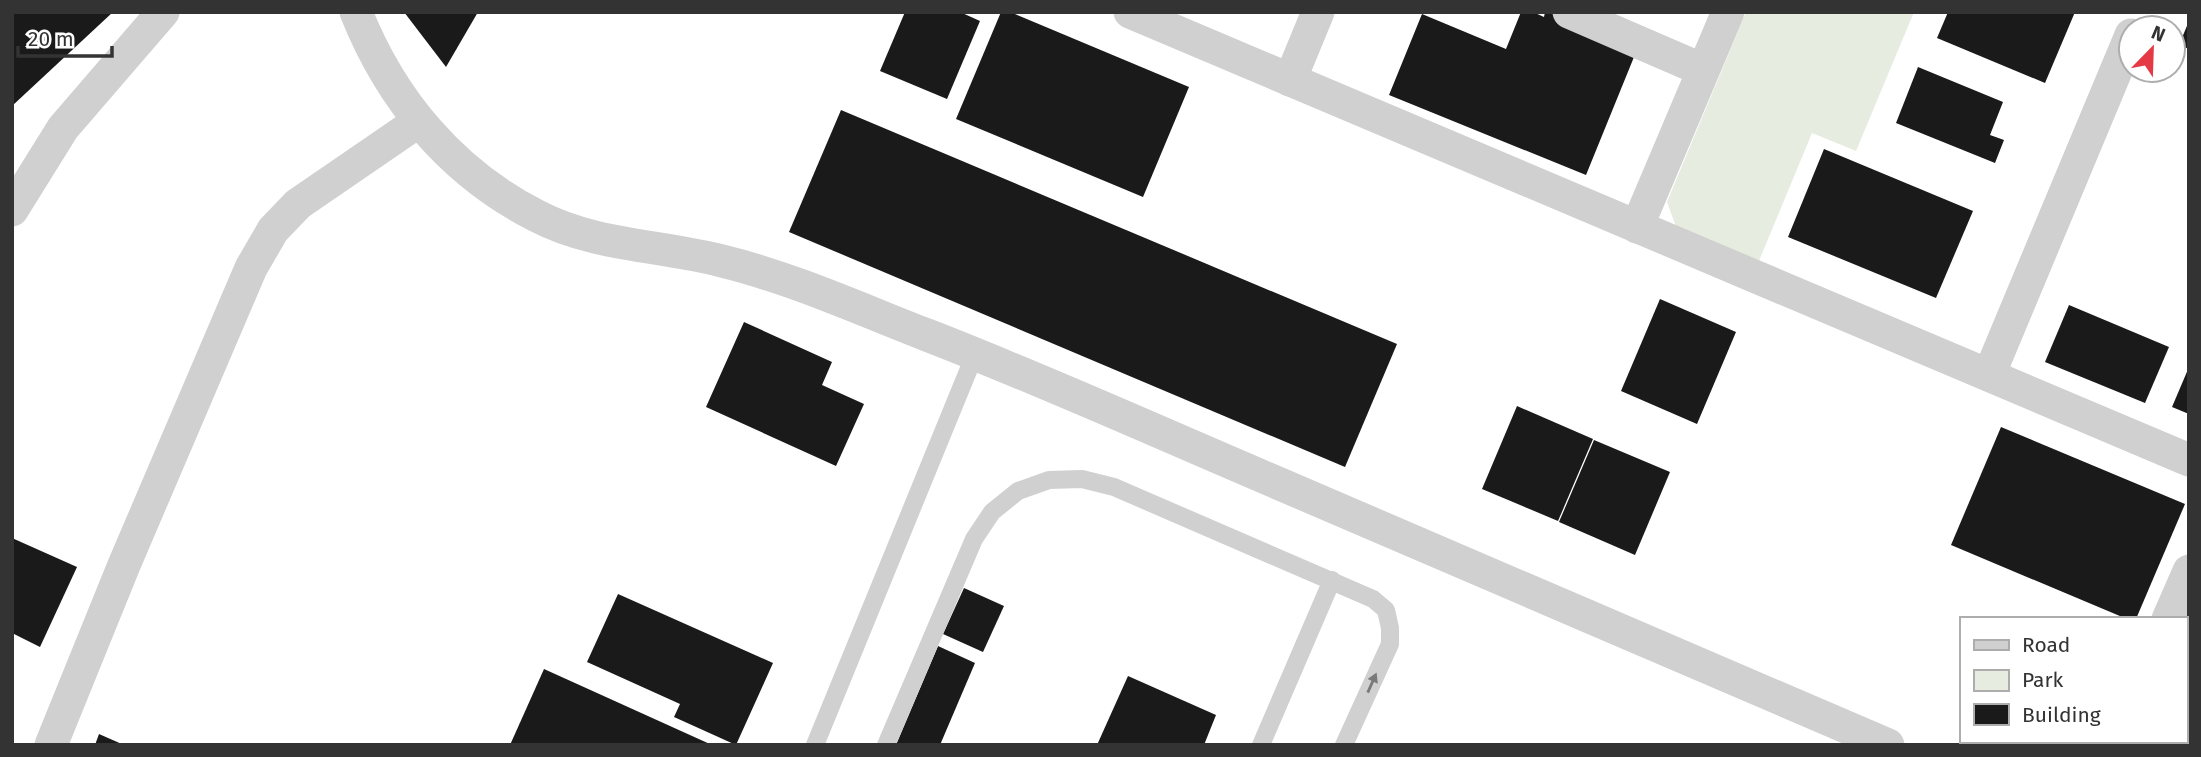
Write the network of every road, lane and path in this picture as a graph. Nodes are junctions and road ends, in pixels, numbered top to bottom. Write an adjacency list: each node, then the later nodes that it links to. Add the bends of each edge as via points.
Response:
1 (163, 12): 11 (street, via 63,128)
2 (356, 12): 10 (street, via 387,78)
3 (1129, 12): 9 (street)
4 (1318, 12): 9 (street)
5 (1569, 12): 8 (street)
6 (1728, 12): 8 (street)
7 (2117, 69): 14 (street)
8 (1703, 70): 12 (street)
9 (1290, 80): 12 (street)
10 (419, 121): 13 (street, via 451,156 494,191 539,218 590,237 766,273); 19 (street, via 298,204 267,239 124,565)
11 (12, 210)
12 (1637, 227): 14 (street)
13 (975, 354): 20 (lane); 24 (street)
14 (1989, 375): 15 (street)
15 (2189, 460)
16 (2189, 572): 18 (street)
17 (1332, 580): 21 (lane, via 1114,487 1082,479 1049,480 1018,492 992,512 974,539); 22 (lane); 23 (lane, one-way to 17, via 1390,643 1390,628 1386,610 1373,599)
18 (2169, 617)
19 (51, 745)
20 (815, 745)
21 (886, 745)
22 (1261, 745)
23 (1344, 745)
24 (1888, 745)

